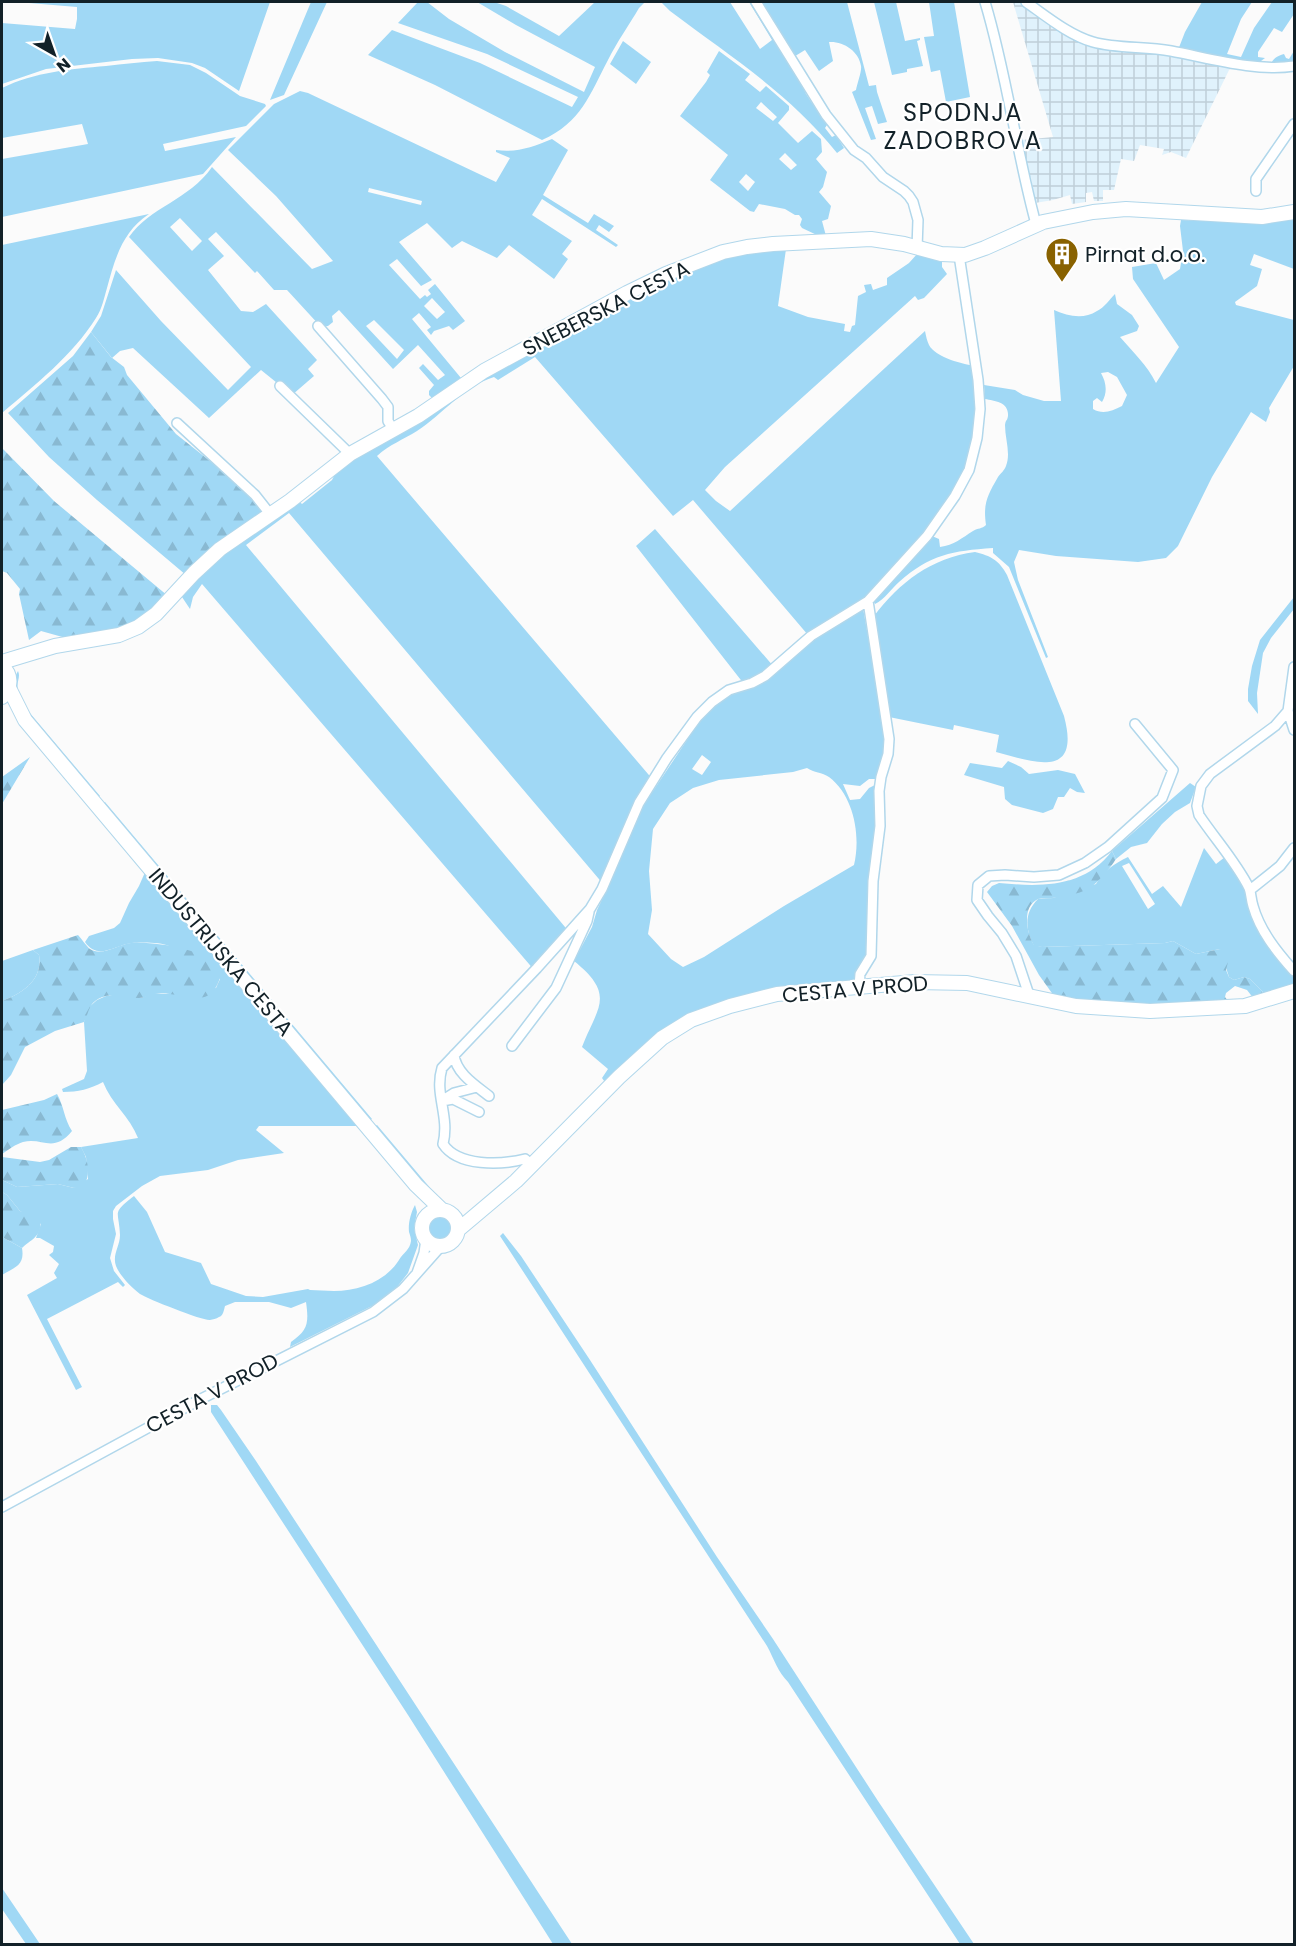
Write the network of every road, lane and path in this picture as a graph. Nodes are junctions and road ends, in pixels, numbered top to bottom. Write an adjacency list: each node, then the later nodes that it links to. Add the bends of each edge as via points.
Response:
1 (756, 2): 9 (street, via 826,115 855,150 913,202 918,220)
2 (985, 2): 8 (street)
3 (1026, 2): 4 (street, via 1092,42 1247,65)
4 (1294, 68)
5 (1294, 124): 6 (street, via 1256,179)
6 (1256, 191)
7 (1294, 212): 8 (street, SNEBERSKA CESTA, via 1262,217 1116,210)
8 (1036, 224): 10 (street, SNEBERSKA CESTA, via 980,250)
9 (917, 248): 10 (street, SNEBERSKA CESTA); 14 (street, SNEBERSKA CESTA, via 883,240 858,240 767,244 713,256 614,300 484,371)
10 (959, 255): 17 (street, via 978,380 978,438 969,470 955,496 927,536)
11 (318, 326): 14 (street, via 388,407 388,421)
12 (280, 386): 15 (street)
13 (177, 423): 16 (street, via 255,495)
14 (393, 429): 15 (street, SNEBERSKA CESTA)
15 (351, 454): 16 (street, SNEBERSKA CESTA)
16 (270, 514): 18 (street, SNEBERSKA CESTA, via 204,563 156,614 138,627 119,635)
17 (868, 601): 29 (street, via 811,636 765,676 720,696 698,717 639,803); 31 (street, via 889,739 880,777 871,956 860,974)
18 (30, 654): 19 (street, SNEBERSKA CESTA); 21 (street, via 12,672)
19 (2, 664): 21 (street, INDUSTRIJSKA CESTA, via 7,671)
20 (1294, 667): 23 (street)
21 (7, 688): 24 (street, INDUSTRIJSKA CESTA)
22 (2, 703): 24 (street, INDUSTRIJSKA CESTA)
23 (1288, 711): 26 (street); 28 (street, via 1275,726 1210,774 1201,786 1199,815)
24 (25, 720): 41 (street, INDUSTRIJSKA CESTA)
25 (1135, 724): 33 (street, via 1173,770 1162,798 1085,863 1059,875 989,876 978,885 977,900 1016,957)
26 (1294, 730)
27 (1294, 848): 28 (street, via 1280,866)
28 (1250, 890): 30 (street, via 1260,924 1277,953)
29 (590, 909): 34 (street, via 556,988); 35 (street)
30 (1294, 971)
31 (859, 986): 33 (street, CESTA V PROD, via 945,981); 40 (street, CESTA V PROD, via 777,994 691,1020 662,1038 621,1075)
32 (1294, 991): 33 (street, CESTA V PROD, via 1245,1006 1150,1011 1076,1006)
33 (1029, 995)
34 (512, 1046)
35 (454, 1055): 36 (street, via 455,1063); 38 (street, via 439,1076)
36 (477, 1087): 37 (street); 38 (street)
37 (489, 1096)
38 (442, 1101): 39 (street, via 453,1099); 40 (street, via 446,1124 443,1144 447,1149 476,1162 493,1164 525,1159)
39 (479, 1112)
40 (532, 1165): 42 (street, CESTA V PROD)
41 (416, 1185): 43 (street, INDUSTRIJSKA CESTA); 44 (street, INDUSTRIJSKA CESTA)
42 (486, 1205): 43 (street, CESTA V PROD); 45 (street, CESTA V PROD)
43 (447, 1212): 44 (street, via 433,1211); 45 (street, via 458,1223)
44 (426, 1216): 46 (street, via 422,1225)
45 (458, 1230): 47 (street, via 454,1239)
46 (426, 1239): 47 (street); 48 (street)
47 (442, 1245): 48 (street, CESTA V PROD)
48 (417, 1273): 49 (street, CESTA V PROD, via 374,1312 229,1384)
49 (2, 1507)

